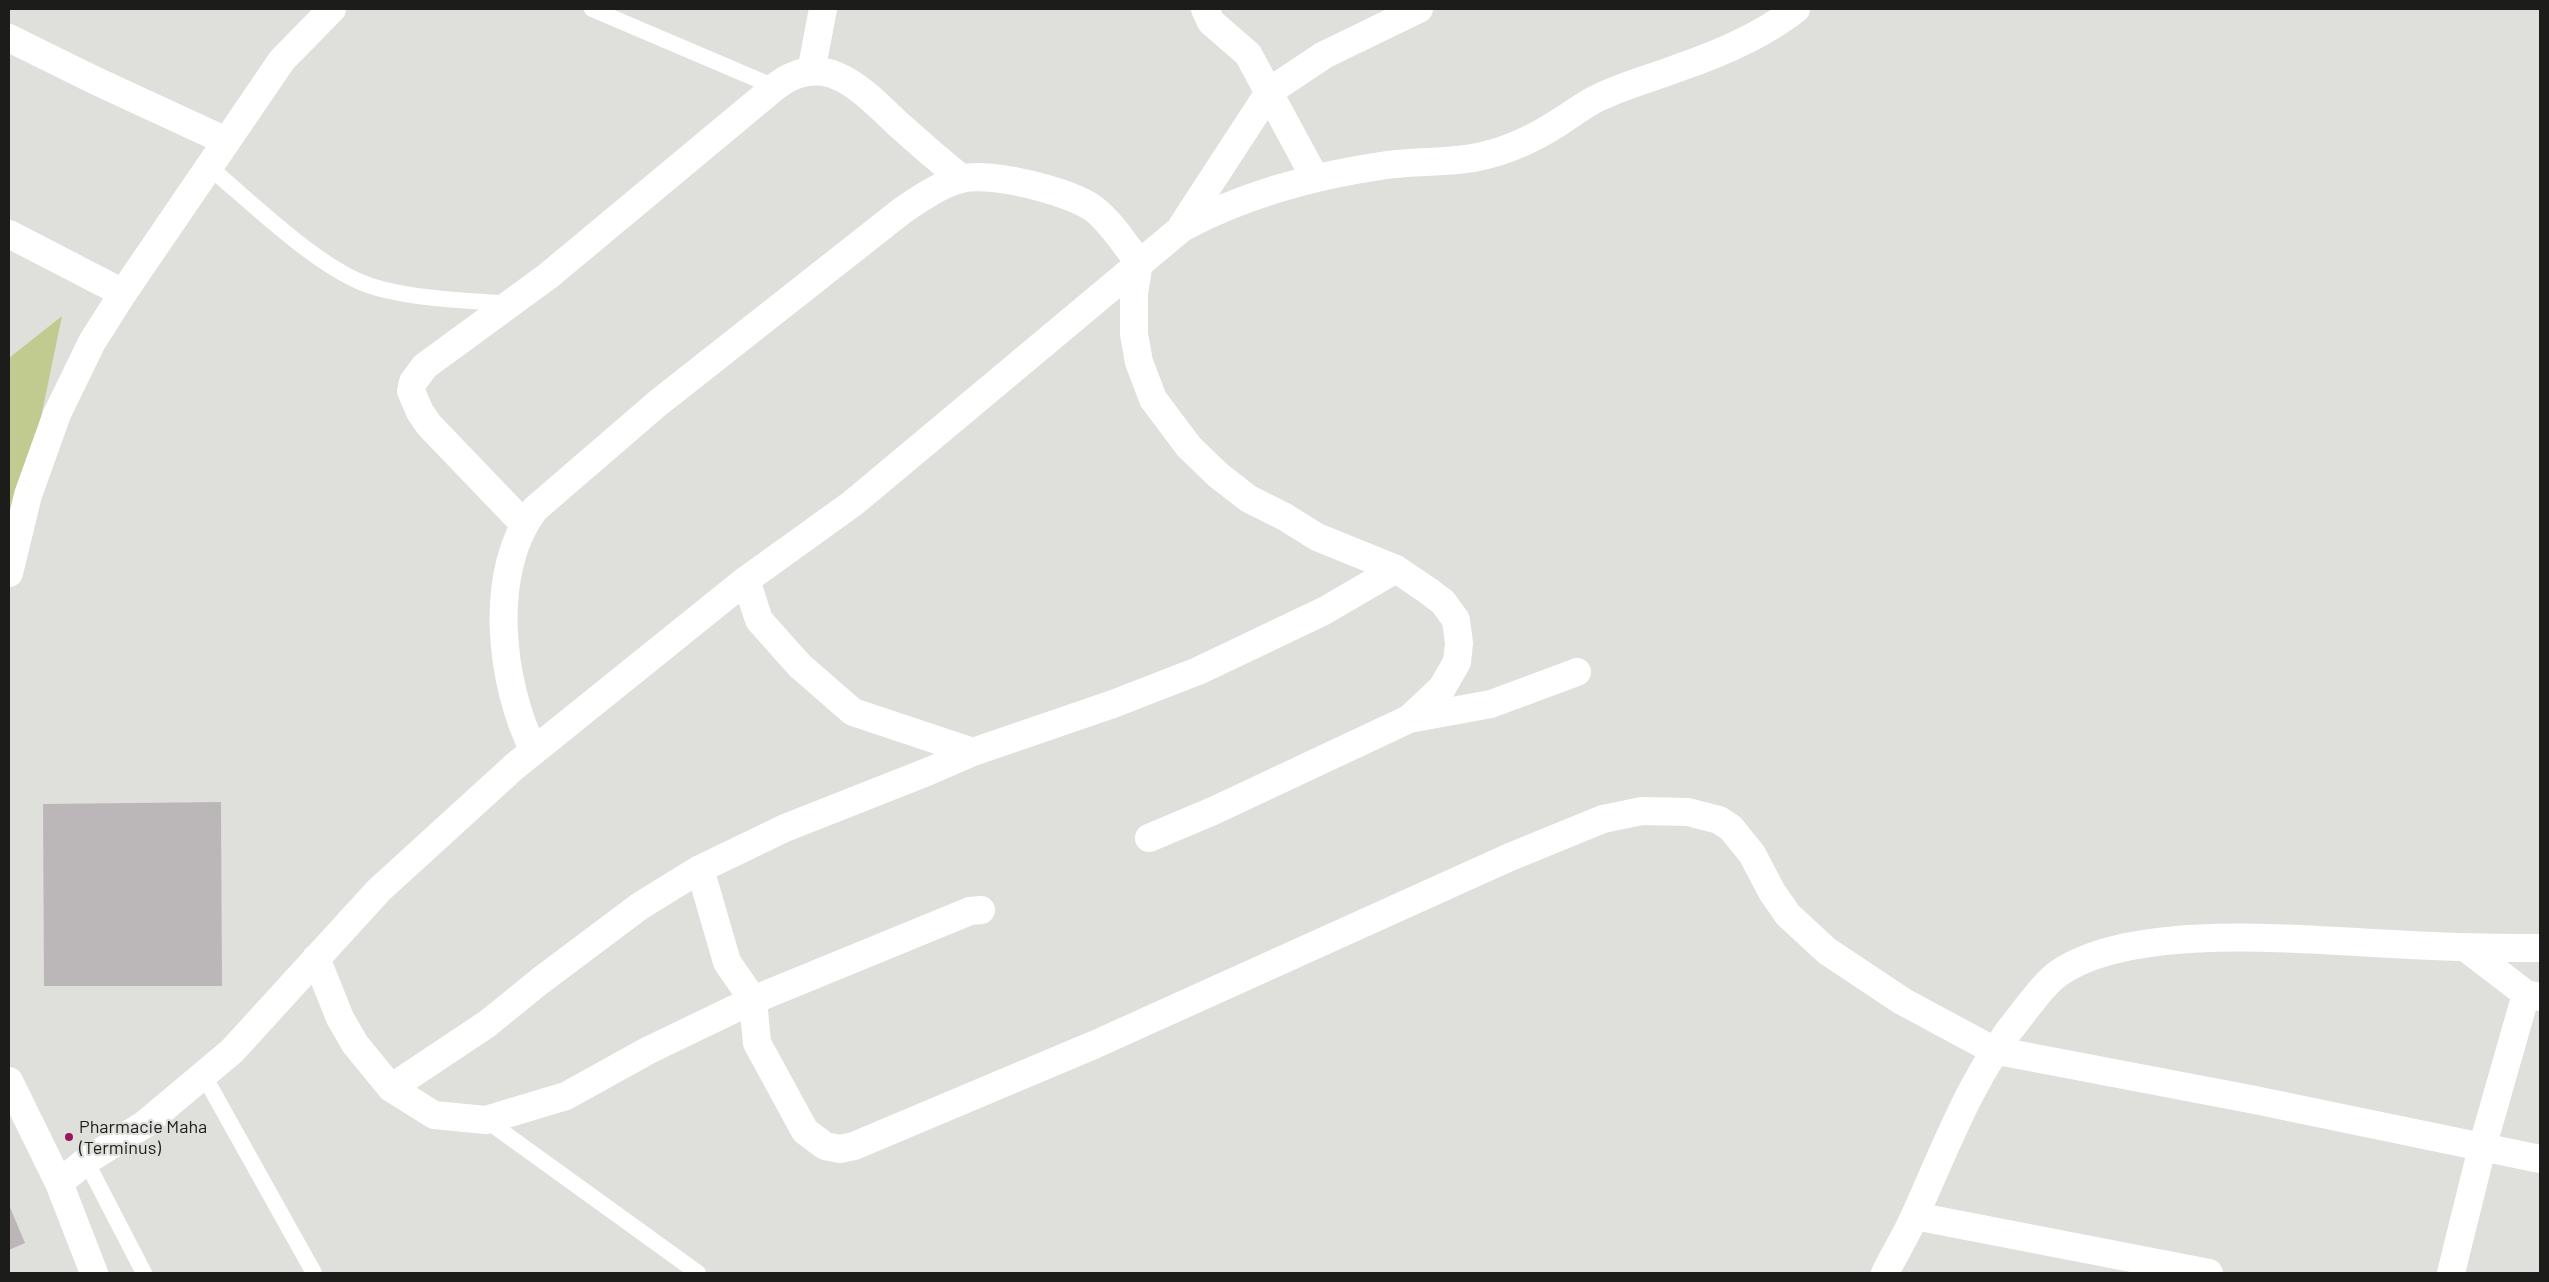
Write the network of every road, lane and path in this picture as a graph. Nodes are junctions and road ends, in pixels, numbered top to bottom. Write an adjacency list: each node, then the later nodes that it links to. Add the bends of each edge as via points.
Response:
1 (332, 9): 11 (street, via 282,60)
2 (592, 9): 9 (lane)
3 (823, 9): 8 (street)
4 (1205, 9): 10 (street, via 1211,22 1248,54)
5 (1419, 9): 10 (street, via 1324,55)
6 (1796, 9): 13 (street, via 1744,41 1600,97 1529,139 1499,151 1478,157 1388,165)
7 (9, 38): 11 (street)
8 (811, 72): 9 (street, via 789,76); 14 (street, via 841,77 858,87)
9 (774, 87): 19 (street)
10 (1270, 91): 13 (street); 15 (street)
11 (226, 141): 12 (street)
12 (209, 167): 18 (street); 19 (lane, via 296,240 357,281 421,295)
13 (1315, 178): 15 (street, via 1213,211)
14 (962, 179): 17 (street, via 996,179 1059,193 1094,209); 20 (street, via 928,193 903,210 750,329 535,509)
15 (1182, 228): 17 (street)
16 (9, 234): 18 (street)
17 (1139, 262): 21 (street, via 1134,293 1134,334 1139,362 1153,398 1189,447 1249,499 1317,537); 23 (street, via 853,502)
18 (123, 293): 22 (street, via 92,342 57,414 28,495)
19 (510, 304): 20 (street, via 425,366 412,382 411,391 429,425)
20 (524, 524): 26 (street, via 508,570 504,606 506,649 515,705)
21 (1396, 569): 25 (street, via 1443,602 1456,620 1460,643 1457,662 1442,688); 27 (street, via 1324,611 1198,671)
22 (9, 572)
23 (746, 580): 26 (street); 27 (street, via 760,620 800,666 853,712)
24 (1577, 672): 25 (street, via 1491,704)
25 (1409, 719): 28 (street, via 1214,811)
26 (534, 751): 33 (street, via 379,890)
27 (973, 752): 29 (street, via 784,828)
28 (1149, 838)
29 (700, 869): 35 (street, via 727,962); 39 (street, via 640,906 487,1024)
30 (982, 910): 35 (street, via 970,911)
31 (2466, 948): 32 (street); 34 (street); 36 (street, via 2229,938 2177,940 2126,947 2085,958 2055,977)
32 (2540, 948)
33 (316, 958): 37 (street, via 232,1051); 39 (street, via 340,1018 355,1044)
34 (2533, 996): 41 (street)
35 (753, 1000): 36 (street, via 757,1043 795,1116 816,1142 840,1149 994,1088 1595,822 1642,811 1677,812 1712,818 1730,828 1752,854 1788,915 1827,951 1902,1001); 40 (street, via 649,1050 566,1096)
36 (1993, 1050): 41 (street); 45 (street, via 1946,1142)
37 (204, 1076): 43 (street, via 145,1124); 48 (lane)
38 (9, 1081): 44 (street)
39 (391, 1088): 40 (street, via 434,1115)
40 (486, 1120): 49 (lane)
41 (2482, 1148): 42 (street); 52 (street)
42 (2540, 1159)
43 (86, 1161): 44 (street); 47 (lane)
44 (59, 1183): 46 (street)
45 (1915, 1216): 50 (street); 51 (street)
46 (94, 1273)
47 (144, 1273)
48 (314, 1273)
49 (698, 1273)
50 (1886, 1273)
51 (2209, 1273)
52 (2451, 1273)

